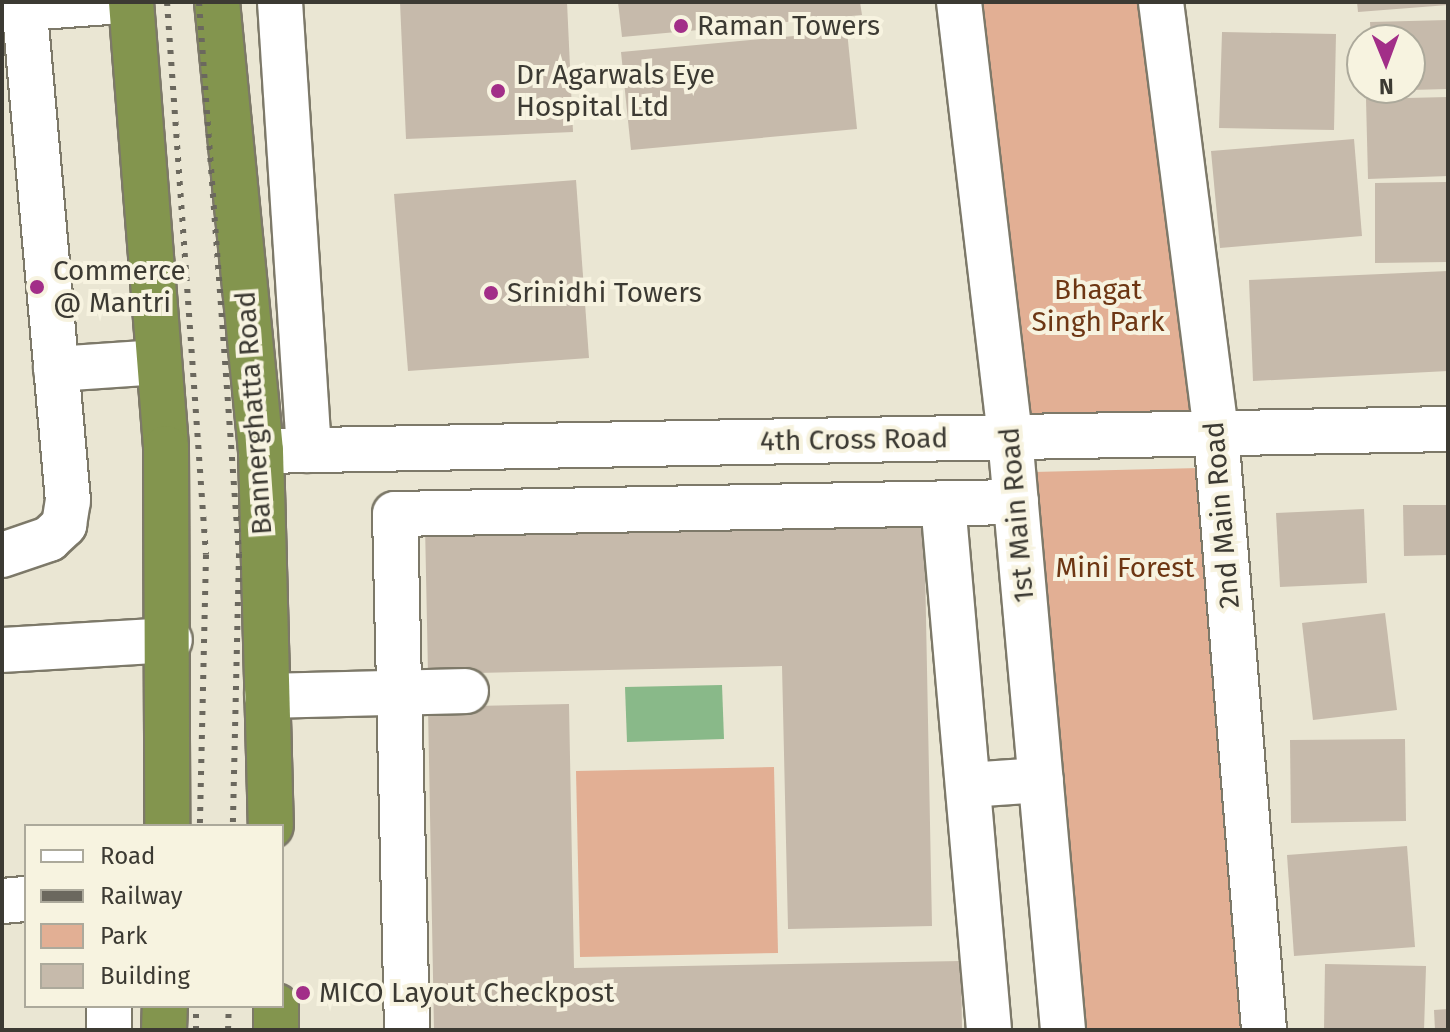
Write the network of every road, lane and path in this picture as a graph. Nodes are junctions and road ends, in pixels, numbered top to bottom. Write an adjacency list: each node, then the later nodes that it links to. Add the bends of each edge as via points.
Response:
1 (108, 2): 7 (street)
2 (131, 2): 8 (highway)
3 (217, 2): 14 (highway, Bannerghatta Road)
4 (280, 2): 13 (street)
5 (959, 2): 12 (street, 1st Main Road)
6 (1161, 2): 11 (street, 2nd Main Road)
7 (24, 5): 9 (street)
8 (159, 362): 9 (street); 18 (highway)
9 (56, 369): 17 (street, via 68,501 64,525 29,549)
10 (1448, 429): 11 (street, 4th Cross Road)
11 (1216, 433): 12 (street, 4th Cross Road); 38 (street, 2nd Main Road)
12 (1010, 437): 13 (street, 4th Cross Road); 15 (street, 1st Main Road)
13 (309, 450): 14 (street, 4th Cross Road)
14 (261, 451): 22 (highway, Bannerghatta Road)
15 (1016, 502): 16 (street); 23 (street, 1st Main Road)
16 (943, 503): 21 (street, via 395,514); 24 (street)
17 (2, 555)
18 (170, 640): 19 (street); 25 (highway)
19 (2, 650)
20 (466, 691): 21 (street)
21 (400, 693): 22 (street); 35 (street)
22 (267, 696): 26 (highway, Bannerghatta Road)
23 (1041, 780): 24 (street); 37 (street, 1st Main Road)
24 (968, 785): 36 (street)
25 (167, 824)
26 (271, 824)
27 (24, 899): 28 (street)
28 (2, 901)
29 (109, 1008): 32 (street)
30 (165, 1008): 33 (highway)
31 (276, 1008): 34 (highway)
32 (109, 1030)
33 (164, 1030)
34 (276, 1030)
35 (407, 1030)
36 (989, 1030)
37 (1063, 1030)
38 (1264, 1030)

